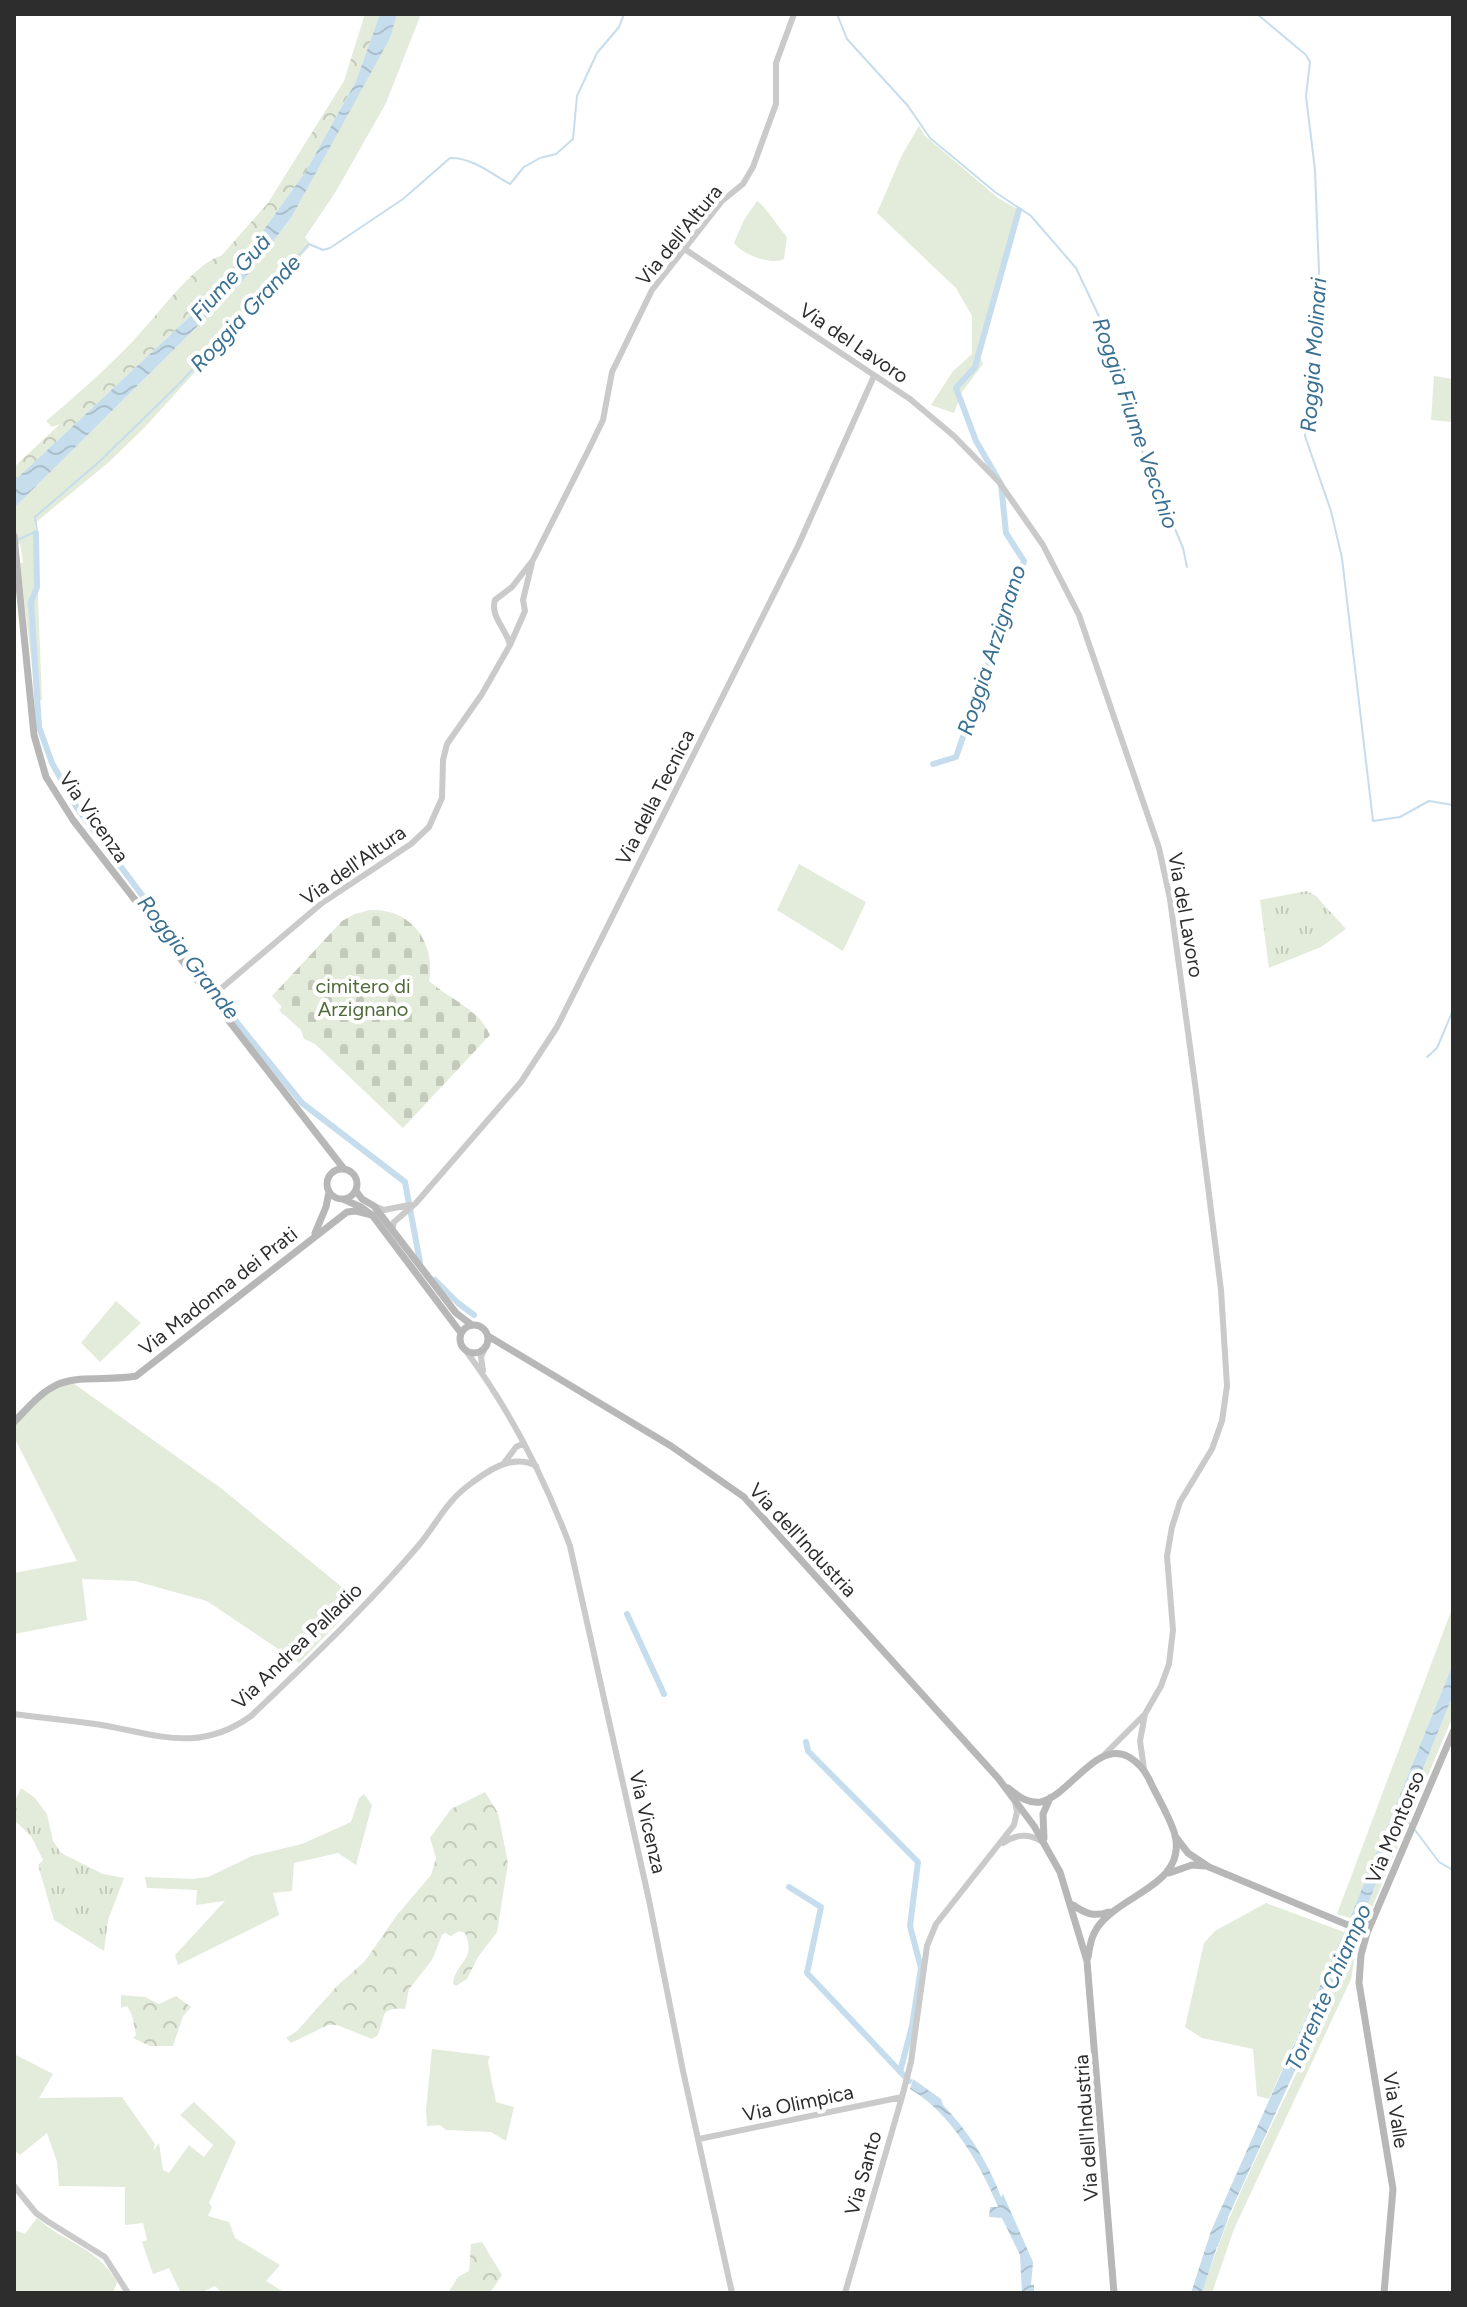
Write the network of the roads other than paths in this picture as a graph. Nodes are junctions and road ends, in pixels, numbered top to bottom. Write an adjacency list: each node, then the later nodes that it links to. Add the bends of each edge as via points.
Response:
1 (794, 14): 2 (street, Via dell'Altura, via 776,63 774,111 753,167)
2 (683, 248): 3 (street, Via del Lavoro); 5 (street, Via dell'Altura, via 652,290 624,345 603,420)
3 (874, 376): 18 (street, Via della Tecnica, via 798,546 557,1027 521,1082); 37 (street, Via del Lavoro, via 910,399 976,457 1043,545 1079,615 1164,867 1221,1290 1227,1386 1212,1449 1180,1502 1172,1527 1167,1556 1173,1630 1169,1664)
4 (14, 536): 11 (main road, Via Vicenza, via 34,735 46,777 73,820)
5 (533, 560): 6 (street, Via dell'Altura); 7 (street, Via dell'Altura)
6 (506, 592): 7 (street); 9 (street, via 493,607)
7 (523, 600): 8 (street, Via dell'Altura, via 525,611)
8 (519, 621): 9 (street); 10 (street, Via dell'Altura)
9 (501, 622): 10 (street)
10 (510, 645): 11 (street, Via dell'Altura, via 447,744 440,807 424,833 322,903)
11 (211, 997): 12 (main road, Via Vicenza)
12 (324, 1145): 13 (main road, Via Vicenza); 14 (main road, Via Vicenza)
13 (344, 1169): 14 (main road); 15 (main road, Via Vicenza, via 356,1177)
14 (331, 1174): 16 (main road, Via Vicenza)
15 (356, 1191): 17 (main road); 19 (main road, Via Vicenza)
16 (329, 1192): 17 (main road, Via Vicenza); 22 (main road, Via Madonna dei Prati)
17 (342, 1200): 20 (main road, Via Vicenza); 22 (main road, Via Madonna dei Prati)
18 (416, 1203): 19 (street, via 384,1210); 21 (street, Via della Tecnica)
19 (374, 1206): 21 (main road, Via Vicenza)
20 (372, 1215): 22 (main road, Via Madonna dei Prati, via 347,1212); 24 (main road, Via Vicenza)
21 (392, 1230): 23 (main road, Via Vicenza, via 456,1313)
22 (315, 1235): 30 (main road, Via Madonna dei Prati, via 136,1376 59,1384)
23 (472, 1325): 24 (main road); 25 (main road, Via Vicenza, via 482,1327)
24 (461, 1333): 28 (main road, Via Vicenza)
25 (488, 1336): 26 (main road, Via dell'Industria); 27 (main road)
26 (502, 1347): 27 (main road); 41 (main road, Via dell'Industria, via 671,1446 744,1497)
27 (485, 1349): 28 (main road); 29 (street)
28 (466, 1351): 29 (street, Via Vicenza)
29 (483, 1374): 31 (street, Via Vicenza)
30 (14, 1422)
31 (524, 1443): 32 (street, Via Vicenza); 34 (street)
32 (529, 1453): 33 (street); 35 (street, Via Vicenza)
33 (520, 1460): 34 (street); 35 (street)
34 (504, 1463): 36 (street, Via Andrea Palladio, via 453,1498 382,1586 251,1716 227,1731 177,1738)
35 (536, 1466): 54 (street, Via Vicenza, via 577,1576)
36 (14, 1714)
37 (1145, 1714): 39 (street, Via del Lavoro); 40 (street, Via del Lavoro, via 1140,1741)
38 (1453, 1732): 51 (main road, Via Montorso)
39 (1105, 1754): 40 (main road, via 1121,1753); 42 (main road)
40 (1144, 1769): 44 (main road)
41 (998, 1778): 42 (main road, Via dell'Industria, via 1026,1801); 43 (main road, Via dell'Industria)
42 (1050, 1798): 45 (main road, Via dell'Industria, via 1043,1814)
43 (1015, 1801): 45 (main road, Via dell'Industria); 46 (street, Via Santo, via 1017,1819)
44 (1175, 1835): 47 (main road); 48 (main road, via 1176,1858)
45 (1045, 1844): 46 (street, via 1022,1835); 49 (main road, Via dell'Industria)
46 (1000, 1845): 53 (street, Via Santo, via 936,1924 927,1946)
47 (1207, 1866): 48 (main road); 51 (main road)
48 (1169, 1873): 50 (main road, Via dell'Industria)
49 (1072, 1903): 50 (main road, via 1084,1913); 52 (main road, Via dell'Industria)
50 (1111, 1912): 52 (main road, Via dell'Industria, via 1092,1937)
51 (1367, 1933): 60 (main road, Via Valle, via 1359,1983 1393,2196)
52 (1087, 1961): 59 (main road, Via dell'Industria)
53 (902, 2097): 54 (street, Via Olimpica); 58 (street, Via Santo)
54 (699, 2139): 57 (street, Via Vicenza)
55 (14, 2186): 56 (street, via 36,2213 105,2257)
56 (128, 2293)
57 (732, 2293)
58 (845, 2293)
59 (1114, 2293)
60 (1384, 2293)

